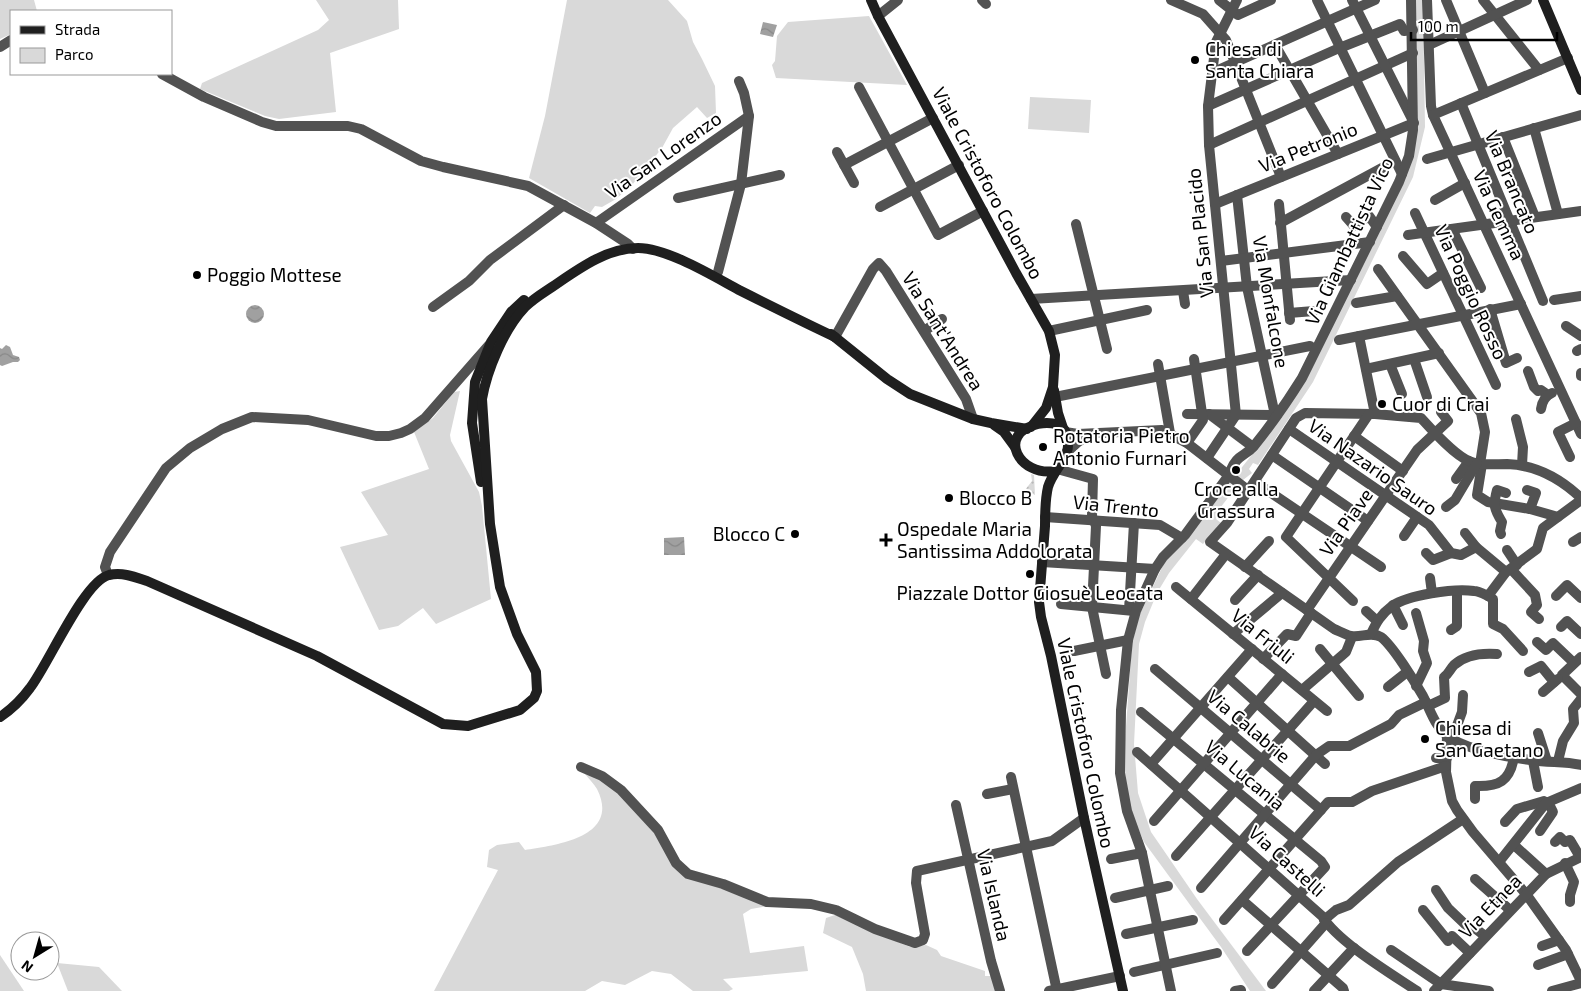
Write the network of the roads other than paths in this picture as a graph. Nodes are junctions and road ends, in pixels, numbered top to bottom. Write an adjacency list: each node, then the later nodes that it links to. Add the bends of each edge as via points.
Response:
1 (871, 0): 18 (street, Viale Cristoforo Colombo)
2 (898, 0): 18 (street)
3 (1171, 0): 21 (street, via 1203,14)
4 (1219, 0): 16 (street)
5 (1237, 0): 16 (street, Via San Placido)
6 (1271, 0): 16 (street, via 1238,14)
7 (1317, 0): 19 (street)
8 (1375, 0): 15 (street)
9 (1412, 0): 20 (street, Via Giambattista Vico)
10 (1428, 0): 25 (street, Via Gemma)
11 (1446, 0): 22 (street)
12 (1483, 0): 17 (street)
13 (1527, 0): 17 (street)
14 (1543, 0): 28 (street)
15 (1354, 4): 19 (street); 23 (street)
16 (1232, 10): 21 (street, Via San Placido)
17 (1495, 15): 22 (street); 33 (street)
18 (878, 16): 47 (street, Viale Cristoforo Colombo)
19 (1327, 21): 24 (street); 26 (street)
20 (1413, 30): 23 (street, via 1404,31 1400,24); 27 (street, Via Giambattista Vico)
21 (1220, 32): 29 (street); 43 (street, Via San Placido)
22 (1458, 32): 25 (street); 40 (street)
23 (1370, 36): 26 (street); 30 (street)
24 (1275, 44): 29 (street); 32 (street)
25 (1429, 45): 44 (street, Via Gemma)
26 (1340, 48): 32 (street); 35 (street)
27 (1413, 53): 30 (street); 49 (street, Via Giambattista Vico)
28 (1568, 58): 33 (street); 39 (street)
29 (1235, 62): 31 (street); 38 (street)
30 (1384, 66): 35 (street); 49 (street)
31 (1218, 70)
32 (1290, 70): 38 (street); 41 (street)
33 (1540, 70): 40 (street)
34 (164, 75): 75 (street, via 262,122 276,126 348,126 361,129 421,161 528,186)
35 (1356, 79): 41 (street); 51 (street)
36 (739, 81): 46 (street)
37 (859, 87): 53 (street)
38 (1246, 89): 43 (street); 48 (street)
39 (1581, 90)
40 (1485, 93): 42 (street)
41 (1308, 101): 48 (street); 58 (street)
42 (1461, 103): 44 (street); 54 (street, Via Brancato)
43 (1208, 106): 55 (street, Via San Placido)
44 (1433, 115): 57 (street, Via Gemma)
45 (1581, 115): 50 (street)
46 (749, 116): 68 (street); 84 (street, Via San Lorenzo)
47 (933, 118): 53 (street); 62 (street, Viale Cristoforo Colombo)
48 (1259, 123): 55 (street); 65 (street)
49 (1414, 123): 51 (street, Via Petronio); 63 (street, Via Giambattista Vico, via 1409,156)
50 (1534, 128): 52 (street); 80 (street)
51 (1382, 136): 58 (street, Via Petronio); 60 (street)
52 (1503, 137): 54 (street); 82 (street)
53 (889, 142): 61 (street); 69 (street)
54 (1478, 144): 57 (street); 83 (street, Via Brancato)
55 (1209, 146): 73 (street, Via San Placido)
56 (837, 152): 61 (street)
57 (1450, 152): 59 (street); 67 (street, Via Gemma)
58 (1338, 154): 65 (street, Via Petronio)
59 (1427, 159)
60 (1395, 161): 63 (street); 85 (street)
61 (844, 165): 66 (street)
62 (958, 165): 69 (street); 77 (street, Viale Cristoforo Colombo)
63 (1402, 174): 88 (street, Via Giambattista Vico)
64 (780, 175): 68 (street)
65 (1281, 177): 70 (street, Via Petronio)
66 (854, 183)
67 (1465, 183): 72 (street); 87 (street, Via Gemma)
68 (741, 184): 71 (street); 99 (street)
69 (914, 189): 76 (street); 77 (street, via 938,235)
70 (1237, 195): 73 (street, Via Petronio); 96 (street, Via Monfalcone)
71 (678, 198)
72 (1435, 200)
73 (1215, 204): 97 (street, Via San Placido)
74 (1278, 204): 85 (street)
75 (564, 205): 84 (street); 117 (street)
76 (880, 208)
77 (983, 211): 111 (street, Viale Cristoforo Colombo)
78 (1581, 211): 80 (street)
79 (1415, 213): 90 (street, Via Poggio Rosso)
80 (1558, 214): 82 (street)
81 (1346, 217): 88 (street, via 1354,226 1369,216)
82 (1535, 217): 83 (street)
83 (1510, 221): 87 (street); 113 (street, Via Brancato)
84 (596, 223): 93 (street)
85 (1280, 223): 94 (street)
86 (1076, 224): 108 (street)
87 (1484, 225): 89 (street); 116 (street, Via Gemma)
88 (1377, 227): 92 (street, Via Giambattista Vico)
89 (1452, 229): 90 (street); 104 (street)
90 (1424, 233): 91 (street); 100 (street, Via Poggio Rosso)
91 (1408, 235)
92 (1370, 242): 94 (street); 101 (street, Via Giambattista Vico)
93 (630, 246): 99 (street, via 640,242 660,247); 129 (street, via 679,259); 131 (street, via 609,248 591,255 538,289 511,312); 204 (street, via 593,261 541,294 525,307 506,335 484,386 482,400)
94 (1283, 253): 96 (street); 102 (street)
95 (1403, 256): 100 (street, via 1427,284)
96 (1244, 258): 97 (street); 103 (street, Via Monfalcone)
97 (1221, 262): 105 (street, Via San Placido)
98 (1378, 268): 109 (street)
99 (718, 272): 129 (street, via 793,310)
100 (1443, 273): 120 (street, Via Poggio Rosso)
101 (1351, 280): 102 (street); 119 (street, Via Giambattista Vico)
102 (1286, 285): 103 (street); 119 (street, via 1289,316)
103 (1248, 287): 105 (street); 135 (street, Via Monfalcone)
104 (1481, 288)
105 (1224, 289): 106 (street); 138 (street, Via San Placido)
106 (1183, 291): 107 (street); 115 (street)
107 (1144, 293): 108 (street); 122 (street, via 1148,315)
108 (1093, 296): 111 (street); 122 (street)
109 (1397, 296): 114 (street); 123 (street)
110 (1581, 296): 112 (street)
111 (1031, 299): 126 (street, Viale Cristoforo Colombo)
112 (1554, 300)
113 (1543, 301)
114 (1356, 303)
115 (1185, 304)
116 (1520, 304): 118 (street); 146 (street, Via Gemma)
117 (433, 307)
118 (1490, 309): 120 (street); 136 (street, via 1506,363)
119 (1335, 311): 157 (street, Via Giambattista Vico, via 1302,378)
120 (1463, 315): 123 (street); 145 (street, Via Poggio Rosso)
121 (942, 319): 125 (street)
122 (1099, 320): 126 (street); 133 (street)
123 (1418, 324): 127 (street); 134 (street)
124 (1566, 326): 128 (street)
125 (924, 331): 129 (street, Via Sant'Andrea, via 879,263); 158 (street, Via Sant'Andrea, via 966,399)
126 (1049, 332): 147 (street, Viale Cristoforo Colombo, via 1055,355)
127 (1359, 336): 130 (street); 142 (street)
128 (1581, 336)
129 (835, 337): 158 (street, via 910,394)
130 (1339, 340)
131 (491, 342): 204 (street, via 475,382 472,423); 223 (street, via 425,418 401,433 376,436 308,420 252,417 222,428 166,468 110,552 105,567)
132 (1310, 346): 135 (street)
133 (1107, 349)
134 (1439, 354): 137 (street); 179 (street, via 1481,413 1485,432)
135 (1262, 356): 138 (street); 157 (street, Via Monfalcone)
136 (1517, 358)
137 (1414, 359): 141 (street); 150 (street)
138 (1232, 362): 140 (street); 156 (street, Via San Placido)
139 (1158, 364): 144 (street)
140 (1195, 364): 144 (street); 154 (street)
141 (1390, 364): 142 (street); 148 (street)
142 (1366, 369): 155 (street)
143 (1528, 371): 149 (street, via 1534,387)
144 (1160, 376): 147 (street); 167 (street)
145 (1496, 385)
146 (1560, 390): 149 (street); 160 (street, Via Gemma)
147 (1054, 392): 162 (street, via 1046,408); 165 (street)
148 (1402, 394)
149 (1548, 395): 151 (street)
150 (1427, 397)
151 (1541, 409)
152 (1440, 412): 168 (street, via 1448,421)
153 (1186, 414): 154 (street)
154 (1206, 414): 156 (street); 163 (street); 171 (street)
155 (1372, 414): 164 (street, via 1304,413); 168 (street, via 1421,418); 170 (street)
156 (1236, 415): 157 (street); 163 (street)
157 (1276, 416): 173 (street, Via Giambattista Vico)
158 (972, 419): 161 (street)
159 (1516, 419): 180 (street, via 1523,446)
160 (1576, 423): 169 (street, Via Gemma); 176 (street, via 1558,432)
161 (991, 424): 162 (street); 172 (street, via 1004,432)
162 (1029, 428): 165 (street, via 1052,423); 172 (street, via 1019,434)
163 (1227, 428): 173 (street); 177 (street)
164 (1289, 429): 175 (street); 178 (street, Via Nazario Sauro)
165 (1064, 430): 166 (street, via 1078,434); 174 (street, via 1069,440)
166 (1094, 432): 167 (street, via 1162,430); 174 (street)
167 (1170, 433): 171 (street)
168 (1435, 433): 179 (street, via 1459,455); 183 (street, Via Piave, via 1417,450)
169 (1581, 434)
170 (1354, 436): 178 (street); 183 (street)
171 (1187, 443): 177 (street)
172 (1015, 447): 181 (street, via 1019,458)
173 (1253, 447): 184 (street, Via Giambattista Vico, via 1238,458)
174 (1068, 451): 182 (street)
175 (1272, 455): 186 (street); 187 (street)
176 (1570, 457)
177 (1207, 458): 184 (street)
178 (1337, 462): 187 (street); 191 (street, Via Nazario Sauro)
179 (1477, 463): 180 (street); 185 (street); 194 (street, via 1477,495); 195 (street, via 1455,500)
180 (1522, 465): 193 (street, via 1538,469)
181 (1034, 470): 182 (street); 192 (street, via 1042,481)
182 (1056, 470): 192 (street); 201 (street, via 1093,479)
183 (1403, 471): 191 (street, Via Piave)
184 (1229, 475): 189 (street); 208 (street)
185 (1456, 479)
186 (1255, 482): 189 (street); 197 (street)
187 (1320, 488): 197 (street); 202 (street)
188 (1528, 490): 196 (street, via 1536,493)
189 (1249, 491): 215 (street, via 1227,524 1210,542)
190 (1506, 493): 194 (street, via 1497,490)
191 (1386, 496): 199 (street, Via Nazario Sauro); 202 (street, Via Piave)
192 (1046, 499): 198 (street, Viale Cristoforo Colombo)
193 (1581, 499): 200 (street)
194 (1491, 502): 196 (street); 206 (street, via 1502,522)
195 (1446, 507)
196 (1530, 509): 200 (street)
197 (1302, 513): 210 (street); 225 (street, via 1286,537)
198 (1045, 517): 201 (street, Via Trento); 216 (street, Viale Cristoforo Colombo)
199 (1417, 517): 207 (street); 214 (street, Via Nazario Sauro, via 1428,525)
200 (1558, 517): 222 (street, via 1543,528 1537,549)
201 (1094, 521): 203 (street, Via Trento); 217 (street)
202 (1368, 521): 210 (street, Via Piave)
203 (1134, 523): 208 (street, Via Trento, via 1160,525); 218 (street)
204 (490, 524): 223 (street, via 500,586 517,634 536,672 537,691 520,710 468,726 443,724 317,656 147,581 127,575)
205 (1465, 533): 211 (street)
206 (1501, 534)
207 (1404, 536)
208 (1182, 538): 221 (street)
209 (1269, 541): 219 (street)
210 (1351, 547): 220 (street); 225 (street, Via Piave)
211 (1476, 547): 214 (street, via 1461,555); 222 (street)
212 (1506, 550): 222 (street)
213 (1426, 553): 214 (street, via 1433,560)
214 (1450, 553)
215 (1226, 554): 219 (street); 234 (street)
216 (1042, 562): 217 (street); 319 (street, Viale Cristoforo Colombo, via 1041,617)
217 (1094, 565): 218 (street); 239 (street)
218 (1131, 567): 221 (street); 240 (street)
219 (1245, 567): 224 (street)
220 (1381, 567)
221 (1155, 569): 240 (street)
222 (1511, 569): 231 (street); 244 (street, via 1536,594 1537,605 1530,612)
223 (108, 575): 286 (street, via 90,589 31,687)
224 (1258, 575): 230 (street); 235 (street)
225 (1329, 578): 236 (street); 242 (street, Via Piave)
226 (1430, 578): 228 (street)
227 (1176, 587): 234 (street, Via Friuli)
228 (1432, 592): 229 (street); 238 (street)
229 (1457, 592): 231 (street, via 1475,591); 248 (street, via 1457,626)
230 (1282, 593): 242 (street); 249 (street)
231 (1488, 596): 259 (street, via 1492,600 1493,624 1503,628)
232 (1556, 596): 233 (street, via 1567,585)
233 (1581, 598)
234 (1191, 599): 249 (street, Via Friuli)
235 (1235, 600)
236 (1353, 601)
237 (1061, 604): 239 (street)
238 (1393, 605): 245 (street); 246 (street)
239 (1092, 607): 240 (street); 255 (street)
240 (1132, 611): 253 (street)
241 (1366, 611): 245 (street)
242 (1309, 612): 252 (street); 261 (street, Via Piave, via 1296,636 1288,634)
243 (1416, 613): 273 (street, via 1427,663)
244 (1539, 619)
245 (1377, 621): 250 (street)
246 (1404, 625)
247 (1561, 626): 251 (street, via 1566,621)
248 (1451, 630)
249 (1233, 634): 256 (street, Via Friuli)
250 (1371, 634): 252 (street); 265 (street, via 1380,637 1390,647)
251 (1581, 634)
252 (1352, 637): 263 (street, via 1346,652)
253 (1128, 640): 255 (street); 329 (street, via 1121,710 1120,773 1127,811)
254 (1537, 642): 262 (street, via 1546,650 1553,643)
255 (1100, 645): 258 (street); 267 (street)
256 (1252, 649): 261 (street, Via Friuli); 270 (street)
257 (1320, 649): 263 (street)
258 (1074, 651)
259 (1523, 651)
260 (1497, 654): 282 (street, via 1476,654 1452,666 1444,677 1445,698)
261 (1263, 659): 268 (street, Via Friuli)
262 (1578, 660): 269 (street)
263 (1332, 664): 274 (street); 278 (street)
264 (1155, 670): 283 (street, Via Calabrie)
265 (1407, 672): 272 (street); 273 (street)
266 (1529, 672): 271 (street, via 1541,666)
267 (1106, 674)
268 (1282, 674): 274 (street, Via Friuli); 281 (street)
269 (1562, 675): 271 (street); 276 (street)
270 (1228, 677): 281 (street); 283 (street)
271 (1554, 682): 275 (street)
272 (1388, 686)
273 (1416, 686): 282 (street)
274 (1302, 690): 280 (street, Via Friuli)
275 (1543, 692)
276 (1581, 694)
277 (1463, 695): 291 (street, via 1462,712)
278 (1359, 696)
279 (1581, 700): 299 (street, via 1573,709 1574,722 1563,741)
280 (1314, 701): 284 (street, Via Friuli); 287 (street)
281 (1257, 703): 287 (street); 289 (street)
282 (1427, 704): 291 (street, via 1439,729); 293 (street, via 1399,715 1391,724 1349,746 1328,746)
283 (1200, 708): 289 (street, Via Calabrie); 290 (street)
284 (1327, 711)
285 (1141, 712): 290 (street, Via Lucania)
286 (0, 718)
287 (1288, 731): 293 (street); 295 (street)
288 (1538, 733): 298 (street)
289 (1230, 734): 295 (street, Via Calabrie); 301 (street)
290 (1174, 738): 300 (street); 301 (street, Via Lucania)
291 (1450, 738): 294 (street, via 1466,746); 296 (street)
292 (1137, 752): 300 (street, Via Castelli)
293 (1316, 755): 302 (street); 306 (street)
294 (1514, 757): 297 (street); 313 (street, via 1512,771 1505,779 1485,787 1475,786)
295 (1262, 760): 306 (street, Via Calabrie); 310 (street)
296 (1443, 761): 316 (street, via 1352,802 1328,802); 320 (street, via 1452,801)
297 (1533, 761): 298 (street); 307 (street)
298 (1547, 761): 299 (street)
299 (1558, 761): 303 (street)
300 (1151, 764): 309 (street, Via Castelli)
301 (1204, 764): 309 (street); 310 (street, Via Lucania)
302 (1325, 764)
303 (1581, 765)
304 (581, 767): 333 (street, via 602,776 621,790 658,830 683,871 767,902 811,904 836,910 915,943 924,940 925,934 916,883 917,871)
305 (1011, 777): 308 (street)
306 (1290, 784): 316 (street, Via Calabrie); 317 (street)
307 (1538, 787)
308 (1014, 789): 312 (street); 328 (street)
309 (1181, 790): 318 (street, Via Castelli); 321 (street)
310 (1235, 790): 317 (street, Via Lucania); 318 (street)
311 (1580, 790): 314 (street)
312 (987, 794)
313 (1475, 799)
314 (1547, 802): 322 (street, via 1518,809); 323 (street, via 1553,812); 327 (street)
315 (956, 805): 333 (street, Via Islanda)
316 (1320, 810): 324 (street)
317 (1264, 814): 324 (street, Via Lucania); 326 (street)
318 (1211, 817): 326 (street, Via Castelli); 330 (street)
319 (1084, 818): 328 (street, via 1052,841); 369 (street, Viale Cristoforo Colombo)
320 (1463, 819): 334 (street); 352 (street, via 1398,862)
321 (1154, 821)
322 (1505, 822)
323 (1540, 831)
324 (1295, 839): 336 (street); 344 (street, Via Lucania, via 1325,867)
325 (1555, 842): 331 (street, via 1560,837 1565,842 1570,840)
326 (1239, 843): 336 (street, Via Castelli); 340 (street)
327 (1514, 845): 334 (street); 337 (street)
328 (1026, 847): 333 (street); 374 (street)
329 (1142, 853): 332 (street); 341 (street)
330 (1176, 856)
331 (1580, 857): 335 (street, Via Etnea)
332 (1111, 859)
333 (968, 860): 375 (street, Via Islanda, via 990,961)
334 (1499, 862): 343 (street)
335 (1565, 863): 337 (street, Via Etnea); 347 (street, via 1574,882)
336 (1269, 869): 344 (street, Via Castelli); 346 (street)
337 (1546, 874): 343 (street, Via Etnea)
338 (1475, 879): 349 (street)
339 (1168, 886): 341 (street)
340 (1201, 888)
341 (1150, 890): 345 (street); 354 (street)
342 (1436, 890): 356 (street, via 1448,908 1470,929 1476,929)
343 (1526, 894): 349 (street, Via Etnea); 357 (street)
344 (1298, 895): 352 (street, Via Castelli); 353 (street)
345 (1115, 898)
346 (1242, 900): 351 (street); 353 (street)
347 (1570, 902)
348 (1423, 910): 364 (street, via 1448,941 1452,936)
349 (1510, 910): 356 (street, Via Etnea)
350 (1193, 920): 354 (street)
351 (1224, 920)
352 (1325, 922): 359 (street, Via Castelli); 362 (street)
353 (1271, 925): 361 (street); 362 (street)
354 (1158, 927): 355 (street); 366 (street)
355 (1126, 934)
356 (1485, 936): 364 (street, Via Etnea)
357 (1559, 940): 358 (street); 365 (street)
358 (1542, 946)
359 (1354, 948): 370 (street); 380 (street, Via Castelli)
360 (1390, 950): 373 (street)
361 (1247, 951)
362 (1301, 952): 370 (street); 372 (street)
363 (1217, 953): 366 (street)
364 (1470, 953): 373 (street, Via Etnea)
365 (1568, 954): 367 (street); 371 (street)
366 (1166, 965): 368 (street); 377 (street)
367 (1538, 965)
368 (1134, 972)
369 (1120, 976): 374 (street); 376 (street, Viale Cristoforo Colombo)
370 (1328, 976): 378 (street); 379 (street)
371 (1581, 982): 382 (street)
372 (1272, 984)
373 (1437, 987): 381 (street)
374 (1054, 990)
375 (1000, 991)
376 (1123, 991)
377 (1171, 991)
378 (1314, 991)
379 (1344, 991)
380 (1417, 991)
381 (1489, 991)
382 (1552, 991)

